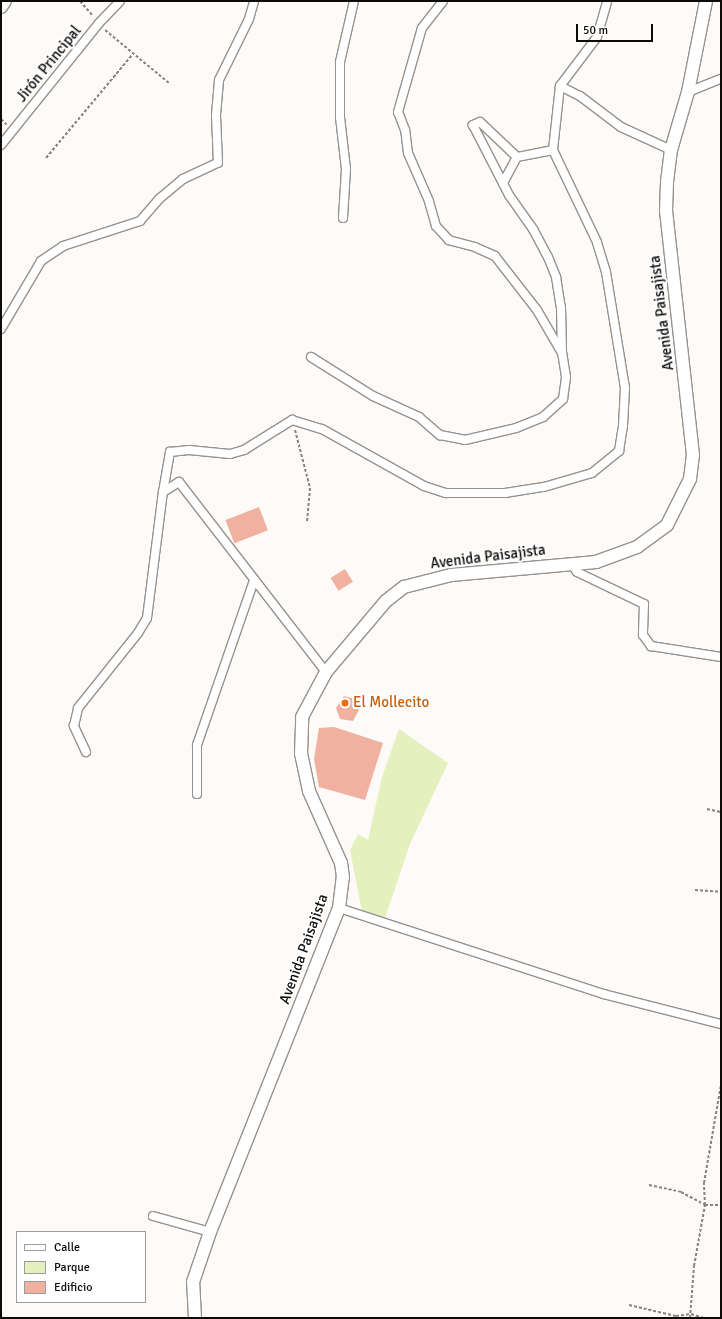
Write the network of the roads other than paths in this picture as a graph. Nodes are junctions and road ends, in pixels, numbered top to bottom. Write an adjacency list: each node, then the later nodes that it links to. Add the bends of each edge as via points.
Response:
1 (5, 1): 8 (main road)
2 (120, 1): 12 (street, Jirón Principal, via 99,23)
3 (254, 1): 18 (street, via 249,19 219,80 218,163 183,179 140,221 63,246 41,261)
4 (354, 1): 17 (street, via 340,62 340,117 346,169)
5 (443, 1): 19 (street, via 422,28 398,112 405,130 408,153 429,201 436,226 449,240 475,246 495,256 537,310)
6 (607, 1): 10 (street, via 597,37)
7 (706, 1): 11 (main road, Avenida Paisajista)
8 (1, 7)
9 (721, 79): 11 (street)
10 (560, 86): 13 (street); 14 (street, via 580,96 621,127)
11 (688, 92): 14 (main road, Avenida Paisajista)
12 (1, 145)
13 (552, 150): 15 (street); 21 (street, via 597,242 606,272 625,388 619,451 592,473 544,487 505,493 446,493 424,486 322,429 292,420 244,450 230,454 189,450 170,452)
14 (671, 150): 22 (main road, Avenida Paisajista, via 666,211 692,448 690,479 667,525 637,548 596,562)
15 (517, 157): 16 (street); 16 (street, via 480,122 473,124)
16 (503, 183): 19 (street, via 533,229 556,278 561,307)
17 (343, 218)
18 (1, 329)
19 (562, 353): 20 (street, via 566,377 563,399 544,417 516,428 464,440 440,435 419,417 373,396)
20 (310, 357)
21 (163, 492): 23 (street, via 178,482); 26 (street, via 147,618 78,708 74,726)
22 (572, 564): 24 (street, via 577,572 644,604 643,635 651,646); 25 (main road, Avenida Paisajista, via 451,575 404,587 386,600)
23 (254, 580): 25 (street); 27 (street, via 197,745)
24 (721, 657)
25 (326, 672): 28 (main road, Avenida Paisajista, via 302,716 301,754 309,791 341,863 343,877)
26 (86, 752)
27 (197, 794)
28 (339, 908): 29 (street, via 604,994); 31 (main road, Avenida Paisajista)
29 (721, 1024)
30 (152, 1216): 31 (street)
31 (210, 1232): 32 (main road, Avenida Paisajista, via 193,1282)
32 (195, 1318)

